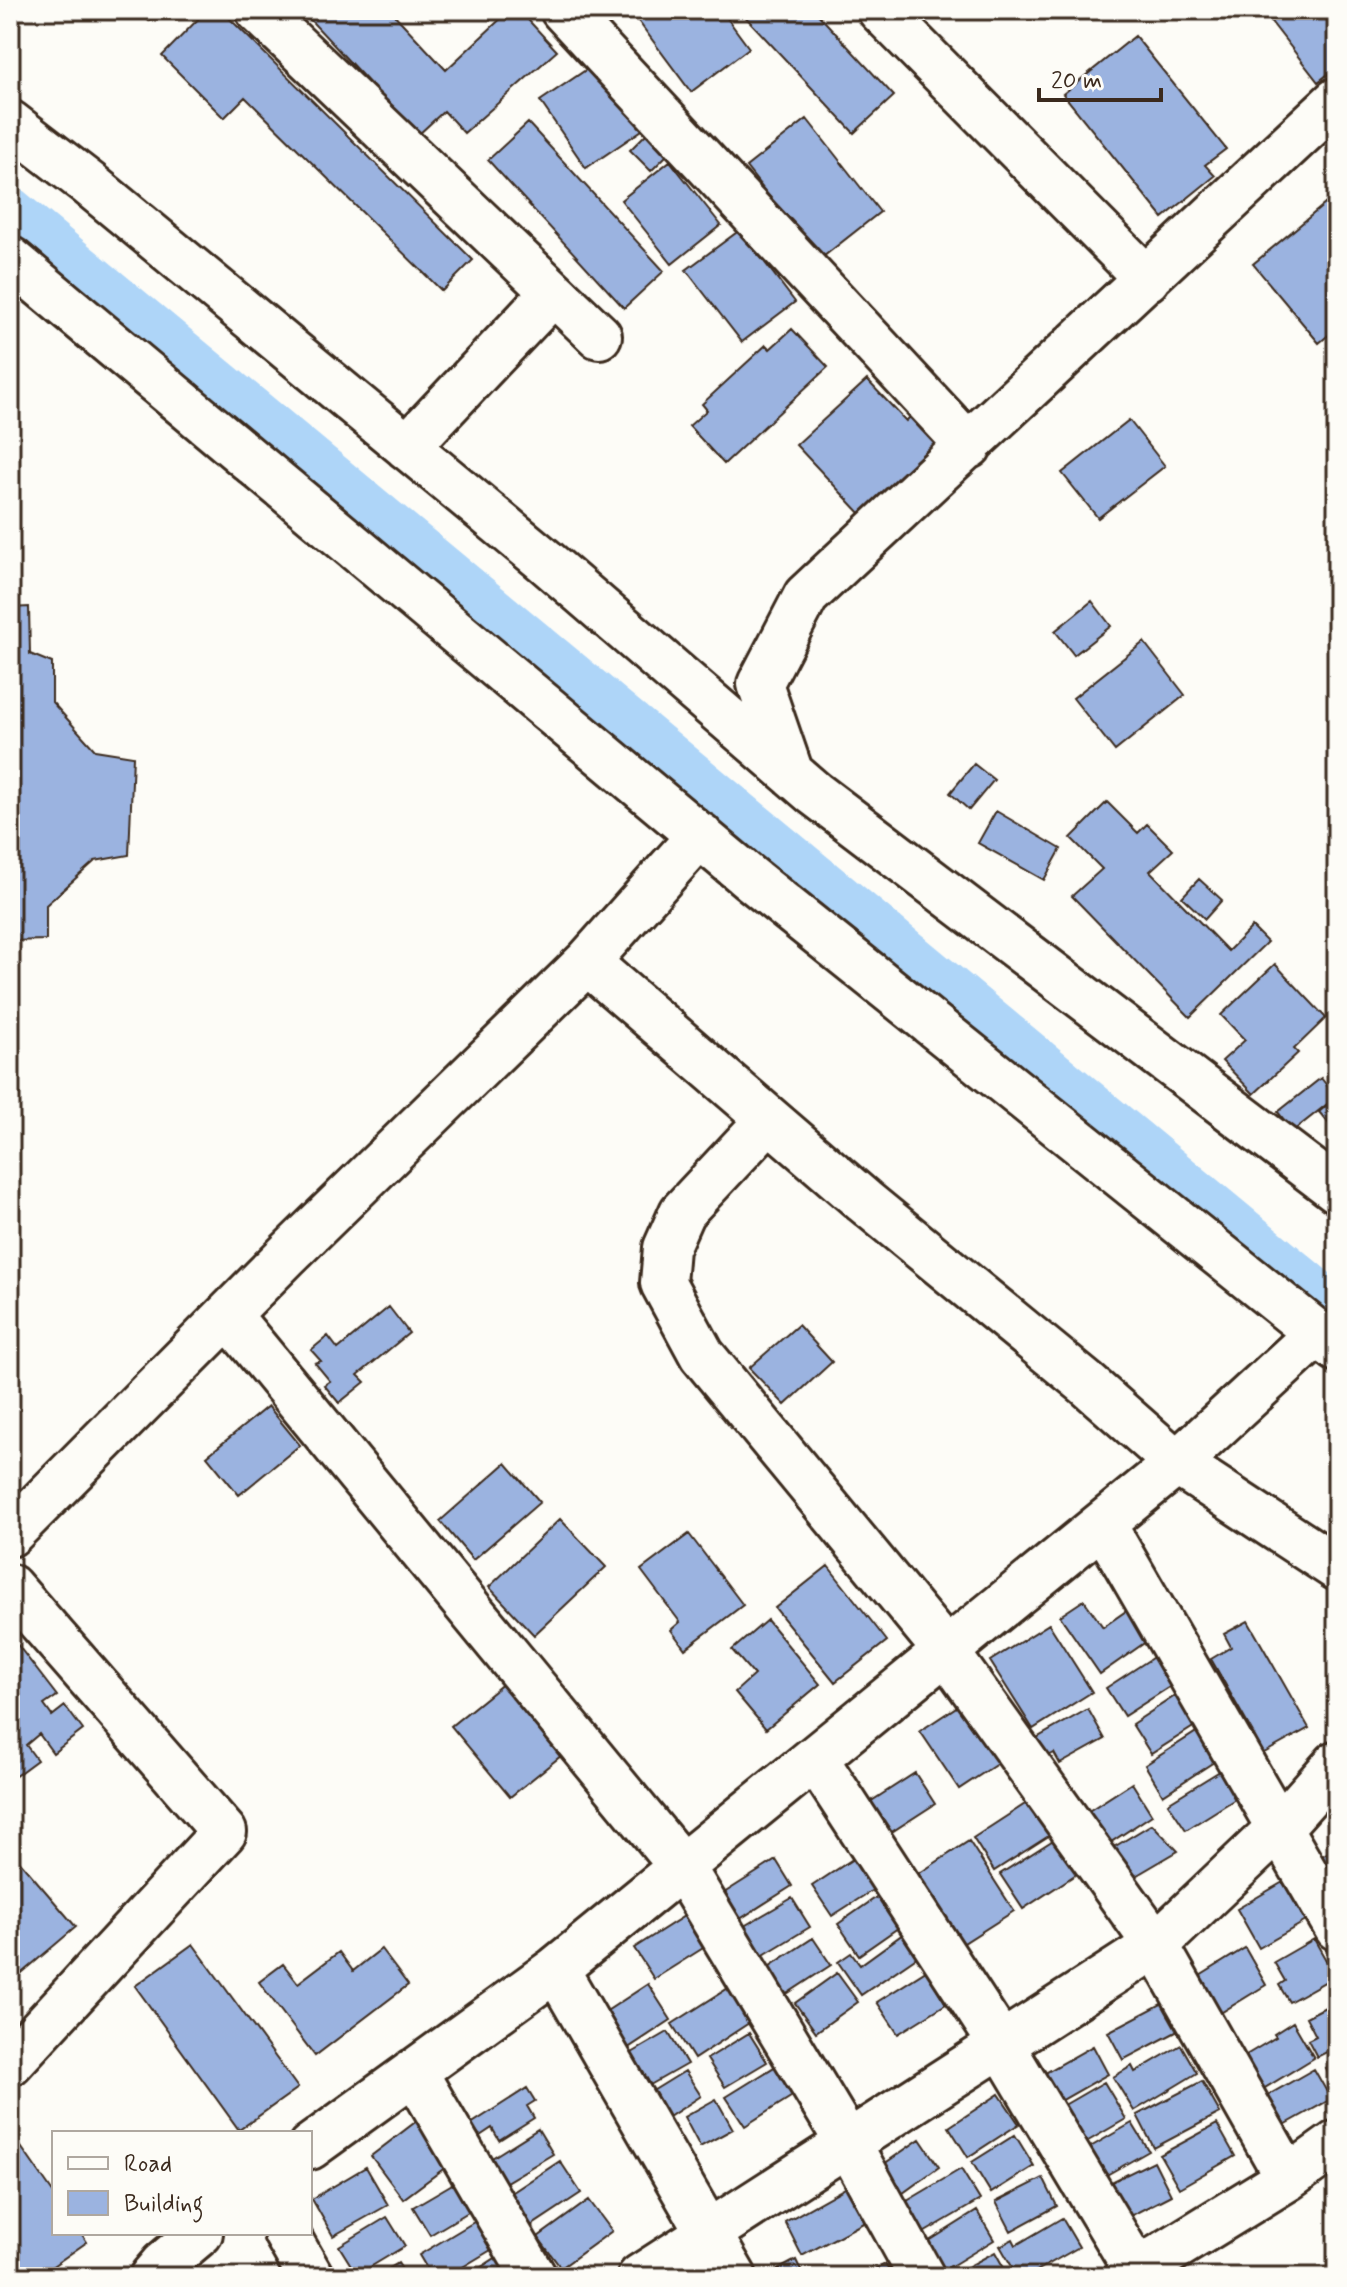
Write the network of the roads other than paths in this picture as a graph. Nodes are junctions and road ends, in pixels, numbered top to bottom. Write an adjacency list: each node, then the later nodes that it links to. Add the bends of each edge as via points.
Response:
1 (258, 10): 8 (street)
2 (563, 10): 10 (street)
3 (880, 10): 7 (street)
4 (1337, 100): 7 (street)
5 (10, 123): 11 (street)
6 (10, 259): 13 (street)
7 (1147, 279): 10 (street)
8 (553, 293): 9 (street); 11 (street)
9 (599, 336)
10 (969, 446): 12 (street, via 806,596 760,684)
11 (407, 447): 12 (street)
12 (791, 773): 16 (street)
13 (700, 835): 14 (street); 18 (street)
14 (587, 962): 15 (street); 17 (street)
15 (769, 1119): 19 (street); 24 (street, via 682,1212 666,1248 663,1283 702,1355)
16 (1337, 1190)
17 (228, 1315): 21 (street); 28 (street)
18 (1328, 1341): 19 (street)
19 (1177, 1463): 20 (street); 22 (street)
20 (1103, 1524): 24 (street); 27 (street)
21 (10, 1534)
22 (1337, 1568)
23 (10, 1587): 33 (street, via 224,1832)
24 (946, 1651): 25 (street); 30 (street)
25 (815, 1758): 28 (street); 32 (street)
26 (1337, 1763): 27 (street)
27 (1280, 1827): 29 (street); 30 (street)
28 (682, 1867): 31 (street); 35 (street)
29 (1337, 1928)
30 (1156, 1945): 32 (street); 38 (street)
31 (556, 1969): 34 (street); 39 (street)
32 (1001, 2044): 35 (street); 42 (street)
33 (10, 2063)
34 (414, 2071): 37 (street); 45 (street)
35 (848, 2143): 39 (street); 48 (street)
36 (1337, 2143): 38 (street)
37 (312, 2146)
38 (1288, 2178): 42 (street)
39 (708, 2233): 46 (street); 47 (street)
40 (198, 2235): 43 (street)
41 (287, 2235): 44 (street)
42 (1132, 2274)
43 (152, 2277)
44 (311, 2277)
45 (534, 2277)
46 (640, 2277)
47 (734, 2277)
48 (922, 2277)

